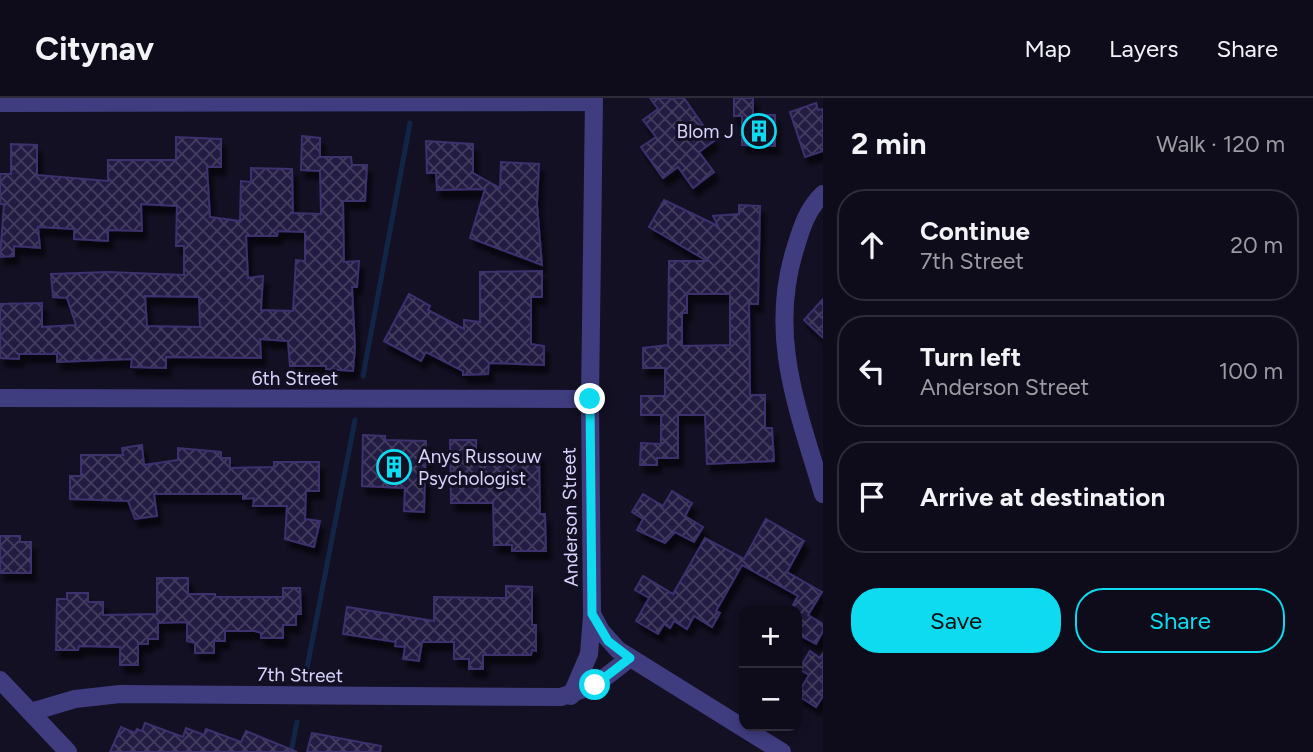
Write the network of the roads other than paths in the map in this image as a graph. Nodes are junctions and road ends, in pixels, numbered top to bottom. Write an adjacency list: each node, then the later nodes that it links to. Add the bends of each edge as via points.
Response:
1 (593, 100): 2 (street); 5 (street, Anderson Street)
2 (0, 103)
3 (823, 194): 6 (street, via 809,210 794,251 782,326 794,397)
4 (0, 398): 5 (street, 6th Street)
5 (590, 399): 7 (street, Anderson Street)
6 (823, 494)
7 (592, 614): 8 (street, Anderson Street, via 608,641); 10 (street, via 589,654)
8 (630, 658): 10 (street, 7th Street, via 595,685); 13 (street, Anderson Street)
9 (0, 680): 11 (street)
10 (571, 696): 11 (street, 7th Street, via 120,694 75,698)
11 (31, 712): 12 (street)
12 (68, 752)
13 (782, 752)

